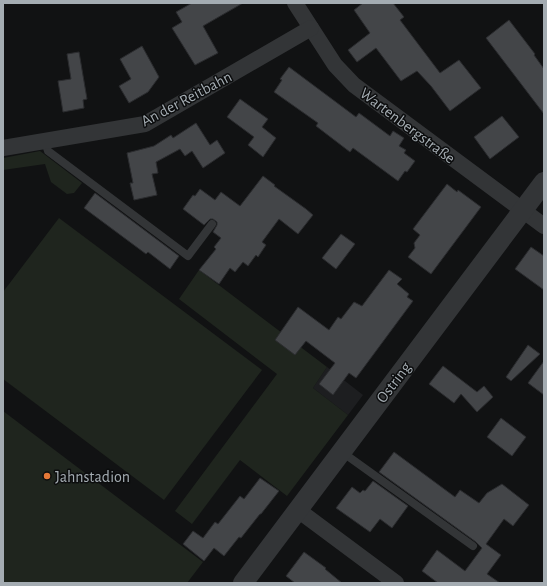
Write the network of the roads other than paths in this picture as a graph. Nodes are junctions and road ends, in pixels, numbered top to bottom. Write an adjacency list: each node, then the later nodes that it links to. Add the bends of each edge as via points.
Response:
1 (295, 3): 2 (street, Wartenbergstraße)
2 (311, 28): 3 (street, An der Reitbahn, via 145,124); 6 (street, Wartenbergstraße, via 335,65 354,85)
3 (45, 141): 4 (street, An der Reitbahn); 7 (lane, via 48,150 188,256)
4 (3, 148)
5 (544, 182): 6 (street, Ostring)
6 (523, 210): 8 (street, Wartenbergstraße); 9 (street, Ostring)
7 (212, 224)
8 (544, 226)
9 (341, 452): 10 (street, Ostring); 11 (lane)
10 (298, 510): 12 (street, Ostring); 13 (street)
11 (473, 546)
12 (243, 583)
13 (396, 583)

